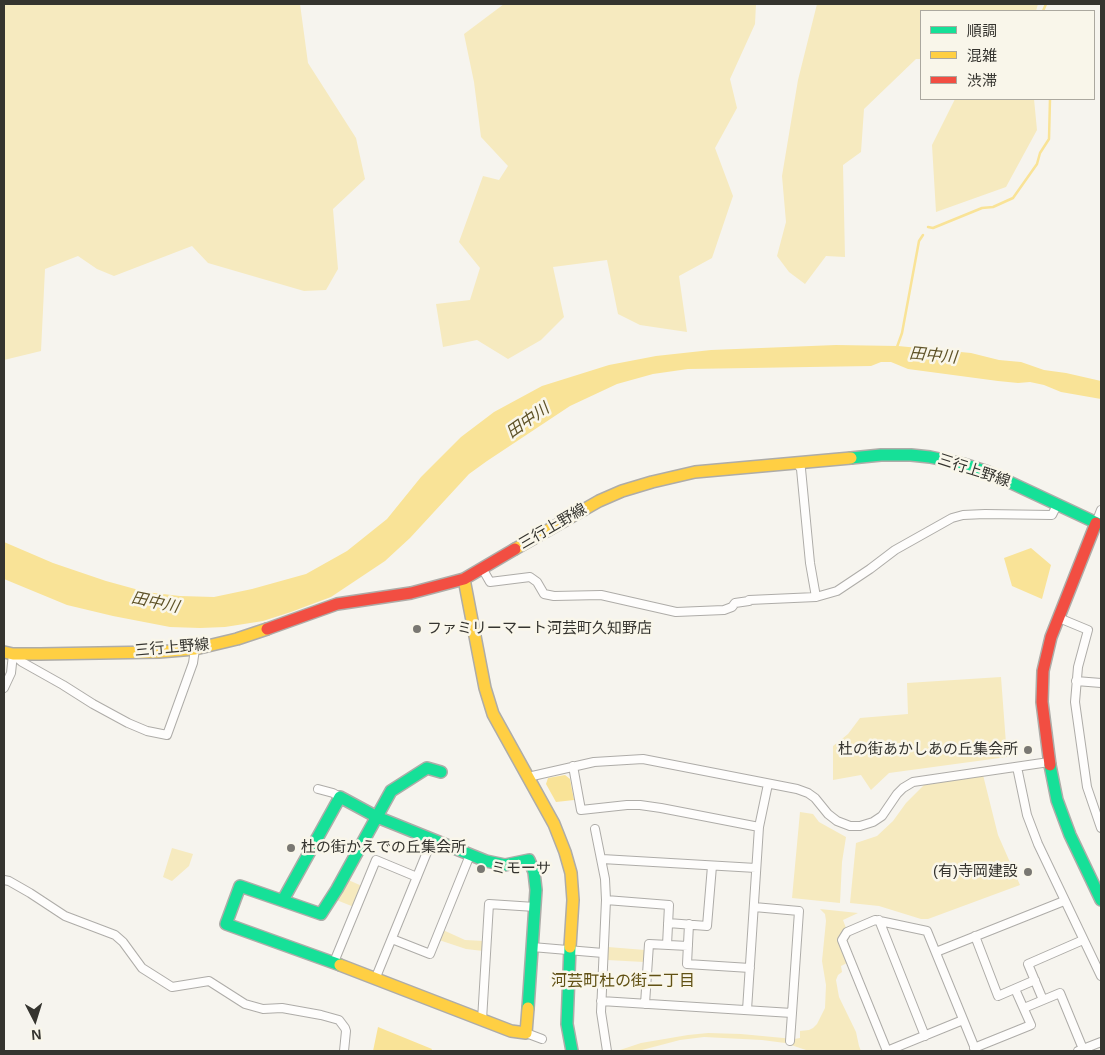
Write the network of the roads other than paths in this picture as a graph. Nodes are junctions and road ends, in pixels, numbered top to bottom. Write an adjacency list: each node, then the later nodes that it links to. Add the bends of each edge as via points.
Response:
1 (798, 463): 2 (street, 三行上野線, via 881,455 930,457 988,472); 5 (street, 三行上野線, via 695,472 622,491 599,500); 7 (street)
2 (1057, 505): 4 (street, 三行上野線); 7 (street, via 1052,515 985,514 952,518 895,550 837,591)
3 (1101, 510): 4 (street)
4 (1098, 524): 8 (street)
5 (482, 568): 6 (street, 三行上野線); 7 (street, via 490,582 530,576 544,594 601,595 676,612 724,610 748,600)
6 (464, 579): 9 (street, 三行上野線, via 411,593 337,604 255,634); 18 (street, via 493,714)
7 (816, 597)
8 (1059, 618): 11 (street, via 1088,630 1080,653); 14 (street, via 1048,646 1042,685)
9 (195, 648): 10 (street, 三行上野線, via 159,652); 10 (street, via 193,663 167,735 128,723)
10 (8, 653): 13 (street, via 11,673)
11 (1076, 681): 12 (street); 22 (street, via 1075,702 1087,786)
12 (1101, 684)
13 (4, 688)
14 (1050, 762): 16 (street); 36 (street, via 1061,812)
15 (573, 766): 18 (street); 19 (street, via 606,760 643,759); 24 (street, via 581,810 640,805)
16 (1017, 767): 19 (street, via 913,782 897,794 882,816 860,826 837,821 808,793); 37 (street, via 1033,831)
17 (441, 772): 23 (street, via 427,768 391,791)
18 (528, 777): 49 (street, via 556,830 570,873 573,900)
19 (768, 784): 24 (street)
20 (318, 789): 21 (street)
21 (340, 797): 23 (street); 34 (street)
22 (1098, 812): 25 (street)
23 (377, 817): 27 (street); 34 (street, via 321,914)
24 (759, 827): 31 (street)
25 (1101, 828)
26 (595, 830): 29 (street)
27 (432, 840): 28 (street); 32 (street)
28 (470, 855): 38 (street, via 495,864 529,860 534,872); 44 (street, via 430,954)
29 (602, 858): 30 (street); 35 (street)
30 (712, 866): 31 (street); 42 (street, via 707,926)
31 (756, 868): 39 (street)
32 (417, 877): 44 (street); 52 (street, via 376,860)
33 (4, 880): 73 (street, via 65,916 115,935 142,968 172,987 209,981 245,1004 339,1020 346,1032)
34 (283, 900): 52 (street, via 240,886 226,924)
35 (606, 900): 41 (street, via 669,905); 50 (street)
36 (1101, 900)
37 (1064, 901): 43 (street); 45 (street)
38 (535, 907): 48 (street); 64 (street, via 489,904)
39 (754, 907): 53 (street); 63 (street, via 799,910)
40 (878, 920): 51 (street, via 927,931); 67 (street); 67 (street, via 847,932 842,940 845,948 887,1051)
41 (668, 923): 42 (street); 46 (street)
42 (689, 924): 47 (street)
43 (975, 936): 51 (street); 57 (street, via 998,996)
44 (392, 939): 55 (street)
45 (1084, 940): 54 (street); 56 (street, via 1028,964)
46 (667, 945): 47 (street); 60 (street, via 649,944)
47 (688, 946): 53 (street, via 687,964)
48 (532, 947): 49 (street); 66 (street)
49 (569, 950): 50 (street); 74 (street, via 566,1003)
50 (603, 952): 59 (street)
51 (936, 952): 65 (street)
52 (334, 962): 55 (street)
53 (750, 968): 62 (street)
54 (1101, 976)
55 (376, 977): 64 (street)
56 (1035, 980): 57 (street); 58 (street)
57 (1015, 988): 61 (street)
58 (1044, 1000): 61 (street); 72 (street, via 1060,993)
59 (601, 1001): 60 (street); 75 (street)
60 (645, 1004): 62 (street)
61 (1024, 1008): 71 (street, via 1030,1025)
62 (748, 1010): 63 (street)
63 (792, 1013): 69 (street)
64 (482, 1020): 66 (street)
65 (963, 1020): 67 (street); 71 (street)
66 (526, 1033): 68 (street)
67 (925, 1036)
68 (542, 1039)
69 (790, 1041)
70 (1101, 1042): 72 (street)
71 (975, 1050)
72 (1081, 1050)
73 (344, 1051)
74 (572, 1051)
75 (606, 1051)

